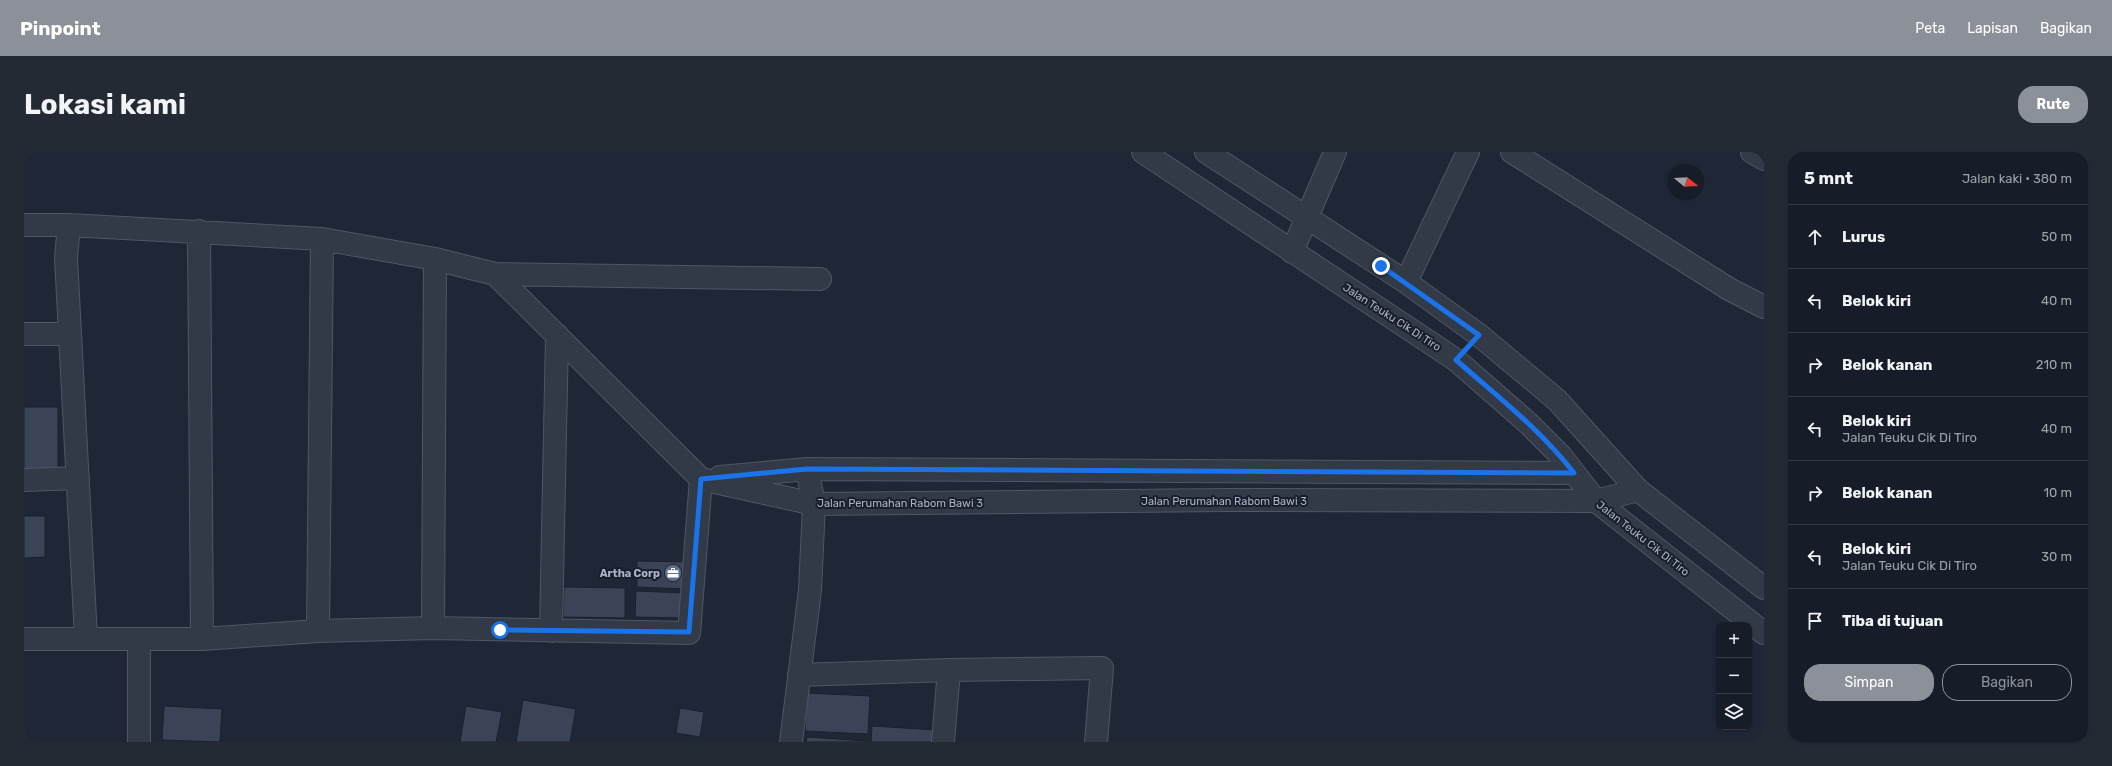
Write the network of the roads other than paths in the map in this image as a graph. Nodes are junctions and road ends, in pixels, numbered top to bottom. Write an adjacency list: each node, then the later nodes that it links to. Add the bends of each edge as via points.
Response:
1 (1143, 152): 13 (street, Jalan Teuku Cik Di Tiro)
2 (1206, 152): 8 (street)
3 (1335, 152): 8 (street)
4 (1468, 152): 17 (street)
5 (1512, 152): 18 (street, via 1728,289)
6 (1752, 152): 7 (street)
7 (1764, 159)
8 (1306, 218): 13 (street); 17 (street)
9 (24, 225): 10 (street)
10 (69, 225): 11 (street); 20 (street, via 66,258)
11 (199, 231): 12 (street); 39 (street)
12 (322, 239): 14 (street); 34 (street)
13 (1292, 252): 23 (street, Jalan Teuku Cik Di Tiro)
14 (435, 259): 15 (street); 33 (street)
15 (495, 274): 16 (street); 21 (street)
16 (820, 279)
17 (1406, 282): 22 (street)
18 (1764, 307)
19 (24, 334): 20 (street)
20 (70, 334): 26 (street)
21 (557, 335): 27 (street); 35 (street)
22 (1479, 335): 23 (street); 29 (street, via 1557,400)
23 (1456, 360): 25 (street, Jalan Teuku Cik Di Tiro, via 1528,423)
24 (807, 469): 25 (street); 27 (street); 31 (street)
25 (1574, 473): 30 (street, Jalan Teuku Cik Di Tiro)
26 (78, 478): 28 (street); 37 (street)
27 (701, 479): 31 (street, Jalan Perumahan Rabom Bawi 3); 35 (street, via 689,632)
28 (24, 480)
29 (1638, 490): 30 (street, Jalan Perumahan Rabom Bawi 3); 32 (street)
30 (1596, 501): 31 (street, Jalan Perumahan Rabom Bawi 3, via 1219,500); 36 (street, Jalan Teuku Cik Di Tiro)
31 (814, 504): 42 (street, via 810,590)
32 (1764, 588)
33 (433, 628): 34 (street); 35 (street)
34 (318, 631): 39 (street)
35 (551, 631)
36 (1764, 633)
37 (86, 638): 38 (street); 40 (street)
38 (24, 639)
39 (202, 639): 40 (street)
40 (139, 640): 43 (street)
41 (950, 670): 42 (street); 45 (street); 46 (street, via 1102,668)
42 (799, 675): 44 (street)
43 (139, 742)
44 (791, 742)
45 (943, 742)
46 (1096, 742)

